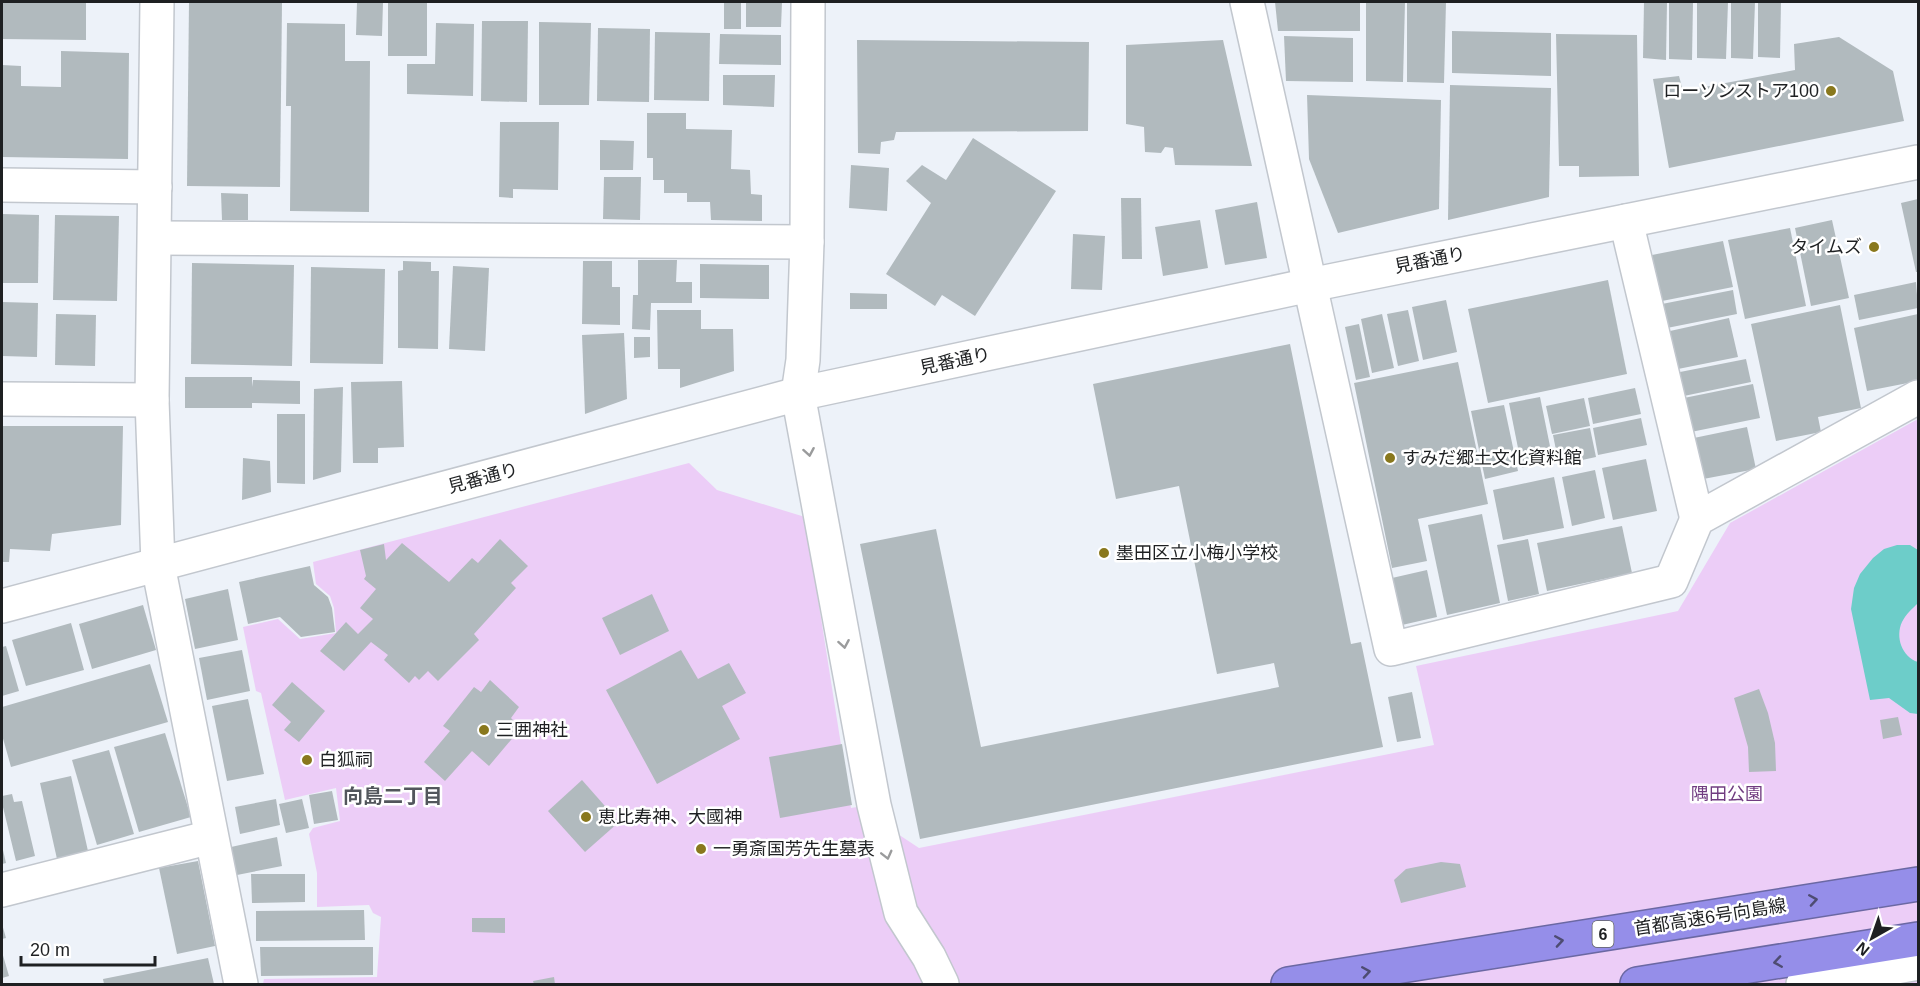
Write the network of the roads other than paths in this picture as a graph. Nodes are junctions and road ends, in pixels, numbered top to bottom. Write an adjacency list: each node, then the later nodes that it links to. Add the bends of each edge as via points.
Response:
1 (157, 2): 6 (street)
2 (808, 2): 9 (street)
3 (1247, 2): 10 (street)
4 (1918, 162): 7 (street, 見番通り)
5 (2, 185): 6 (street)
6 (155, 187): 8 (street)
7 (1626, 221): 10 (street, 見番通り); 15 (street)
8 (155, 238): 9 (street); 14 (street)
9 (807, 242): 11 (street)
10 (1310, 285): 11 (street, 見番通り); 15 (street, via 1391,649 1671,581)
11 (798, 394): 16 (street, 見番通り); 24 (street, one-way to 24, via 874,805 901,913)
12 (1918, 397): 15 (street)
13 (2, 399): 14 (street)
14 (152, 400): 16 (street)
15 (1697, 519)
16 (158, 565): 17 (street, 見番通り); 18 (street)
17 (2, 606)
18 (211, 837): 20 (street); 23 (street)
19 (1918, 884): 25 (highway, 首都高速6号向島線 / 6, one-way to 19)
20 (2, 890)
21 (1918, 939): 26 (highway, one-way to 26)
22 (1918, 963): 27 (street)
23 (242, 984)
24 (942, 984)
25 (1288, 984)
26 (1637, 984)
27 (1803, 984)

